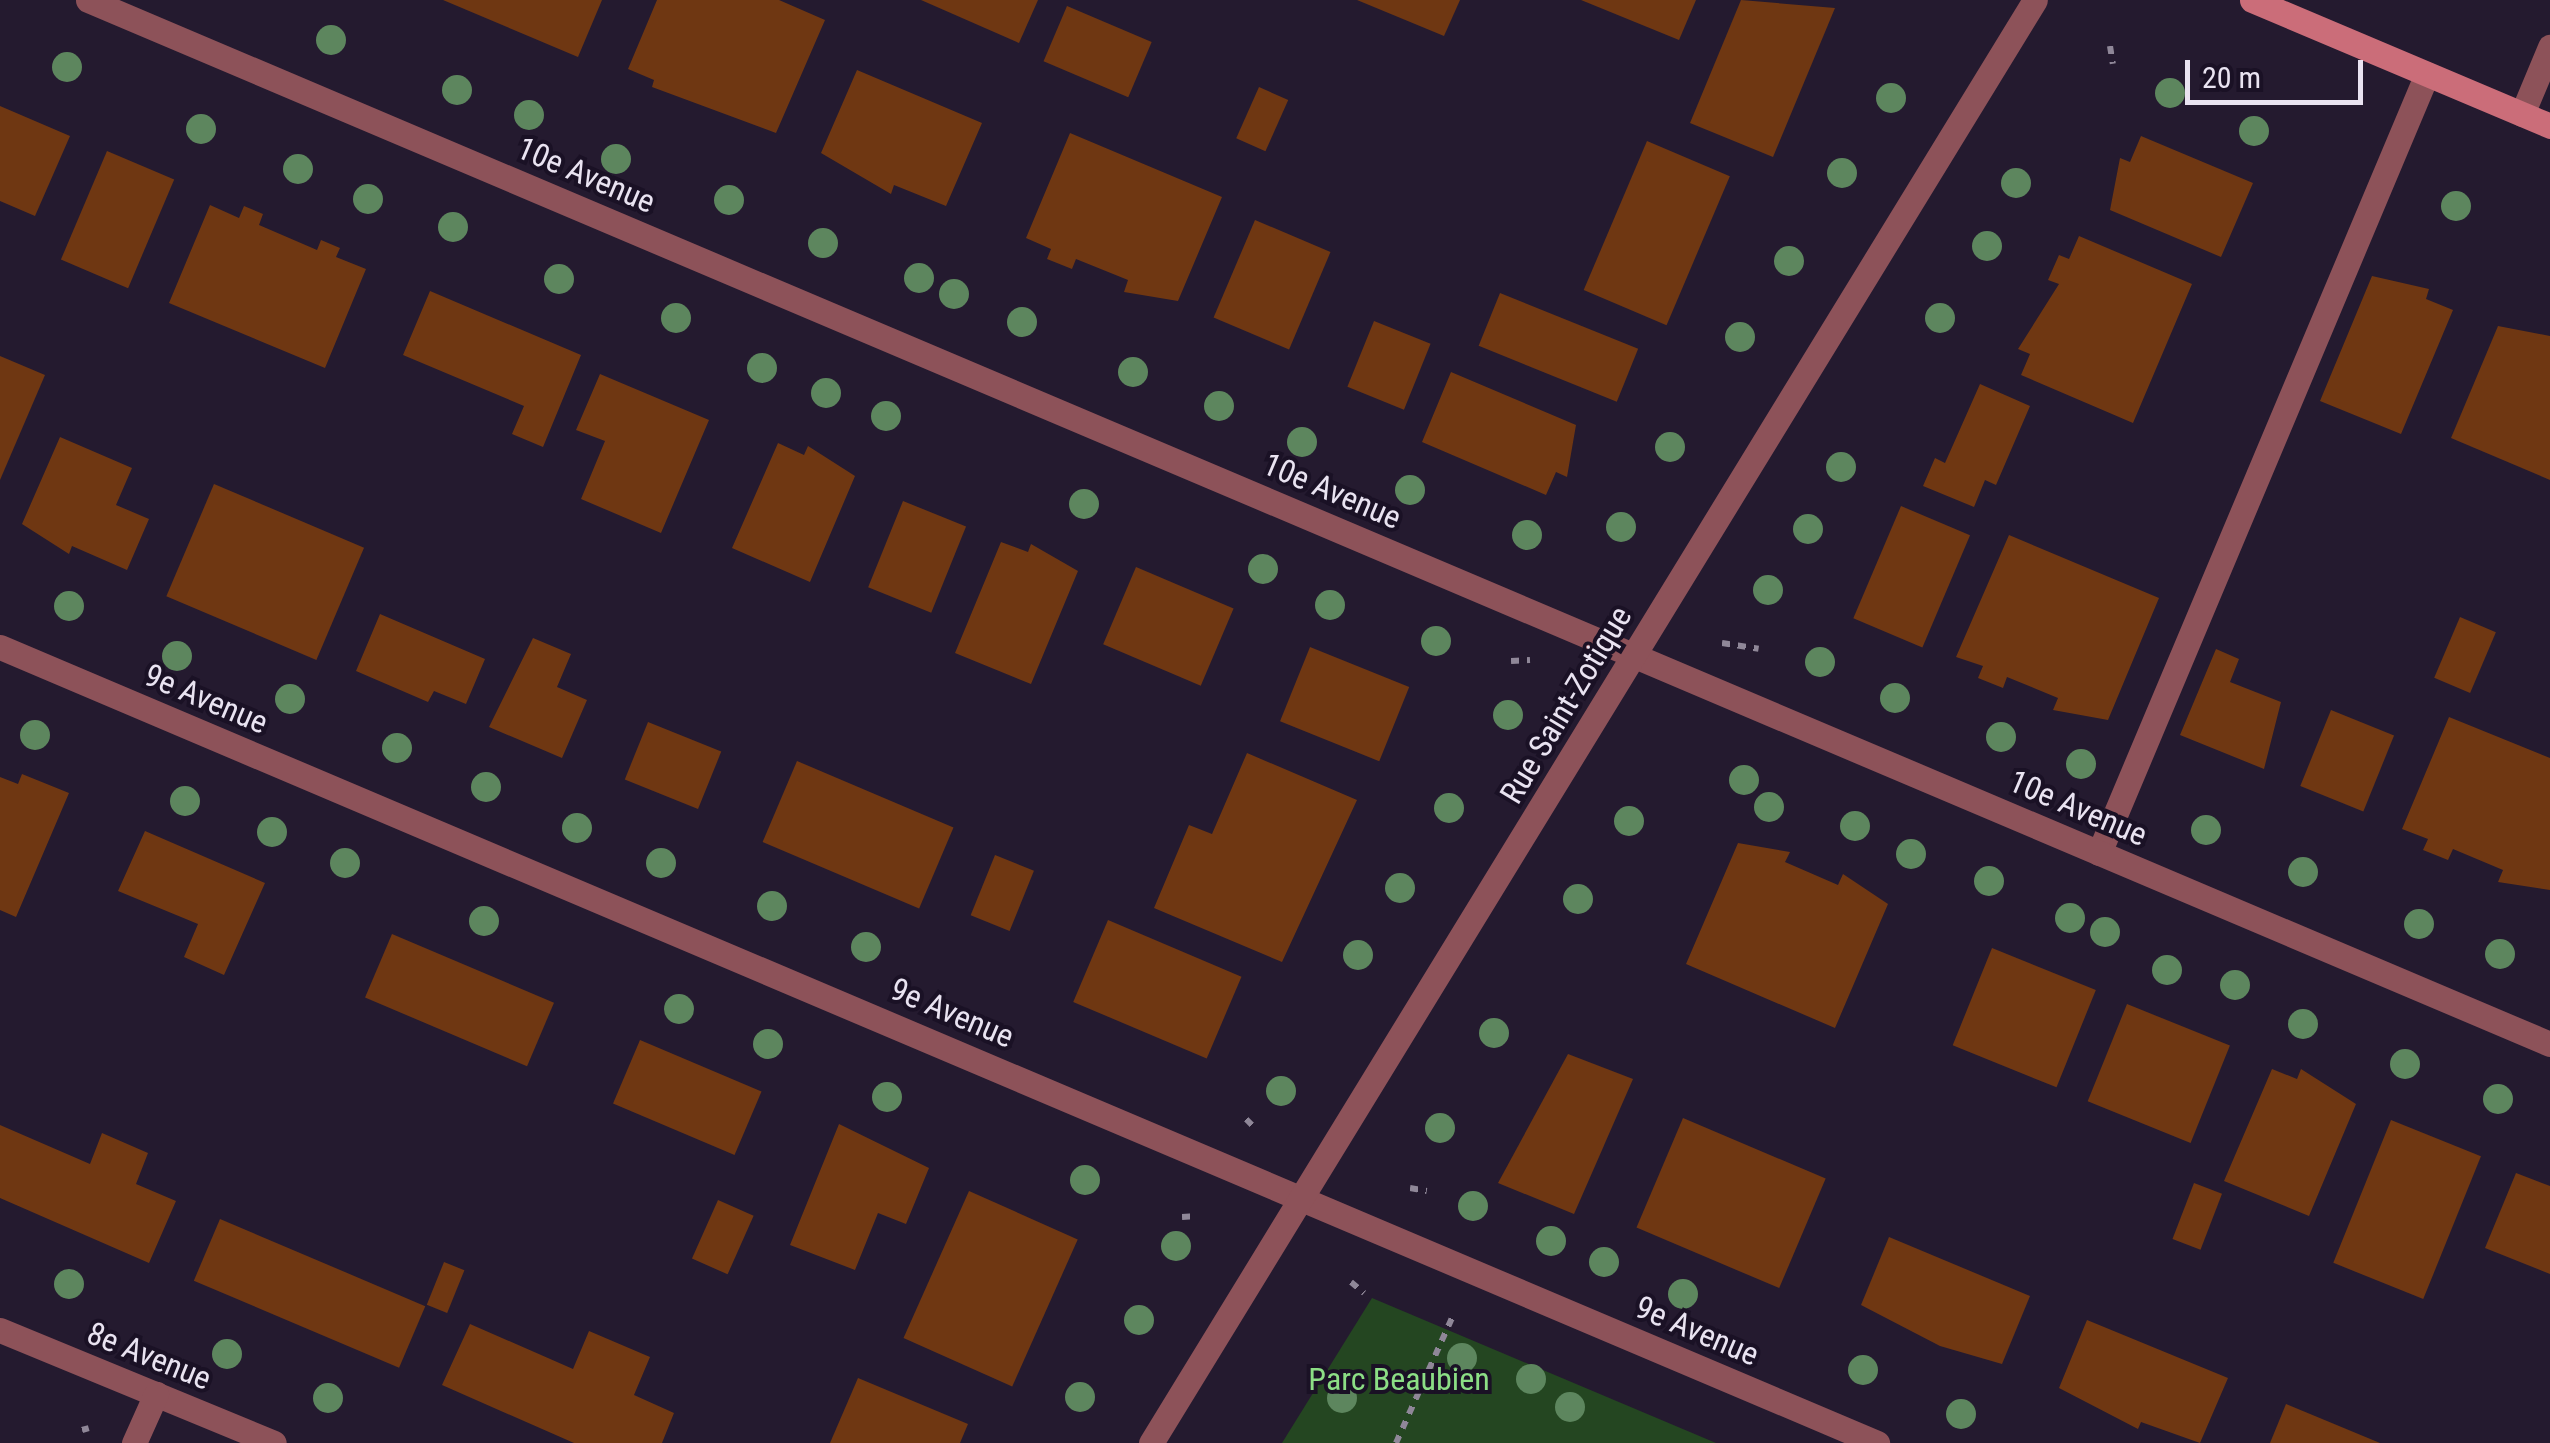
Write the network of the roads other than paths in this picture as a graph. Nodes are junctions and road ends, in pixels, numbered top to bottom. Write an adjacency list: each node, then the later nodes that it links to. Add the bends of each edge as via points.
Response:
1 (88, 0): 9 (street, 10e Avenue)
2 (2035, 0): 9 (street, Rue Saint-Zotique)
3 (2252, 0): 5 (main road)
4 (2550, 48): 6 (street)
5 (2427, 74): 6 (main road); 10 (street)
6 (2522, 114): 7 (main road)
7 (2550, 126)
8 (0, 647): 12 (street, 9e Avenue)
9 (1635, 654): 10 (street, 10e Avenue); 12 (street, Rue Saint-Zotique)
10 (2099, 853): 11 (street, 10e Avenue)
11 (2550, 1044)
12 (1304, 1196): 17 (street, Rue Saint-Zotique); 18 (street, 9e Avenue)
13 (0, 1330): 14 (street, 8e Avenue)
14 (156, 1394): 15 (street); 16 (street, 8e Avenue)
15 (134, 1443)
16 (274, 1443)
17 (1152, 1443)
18 (1877, 1443)

